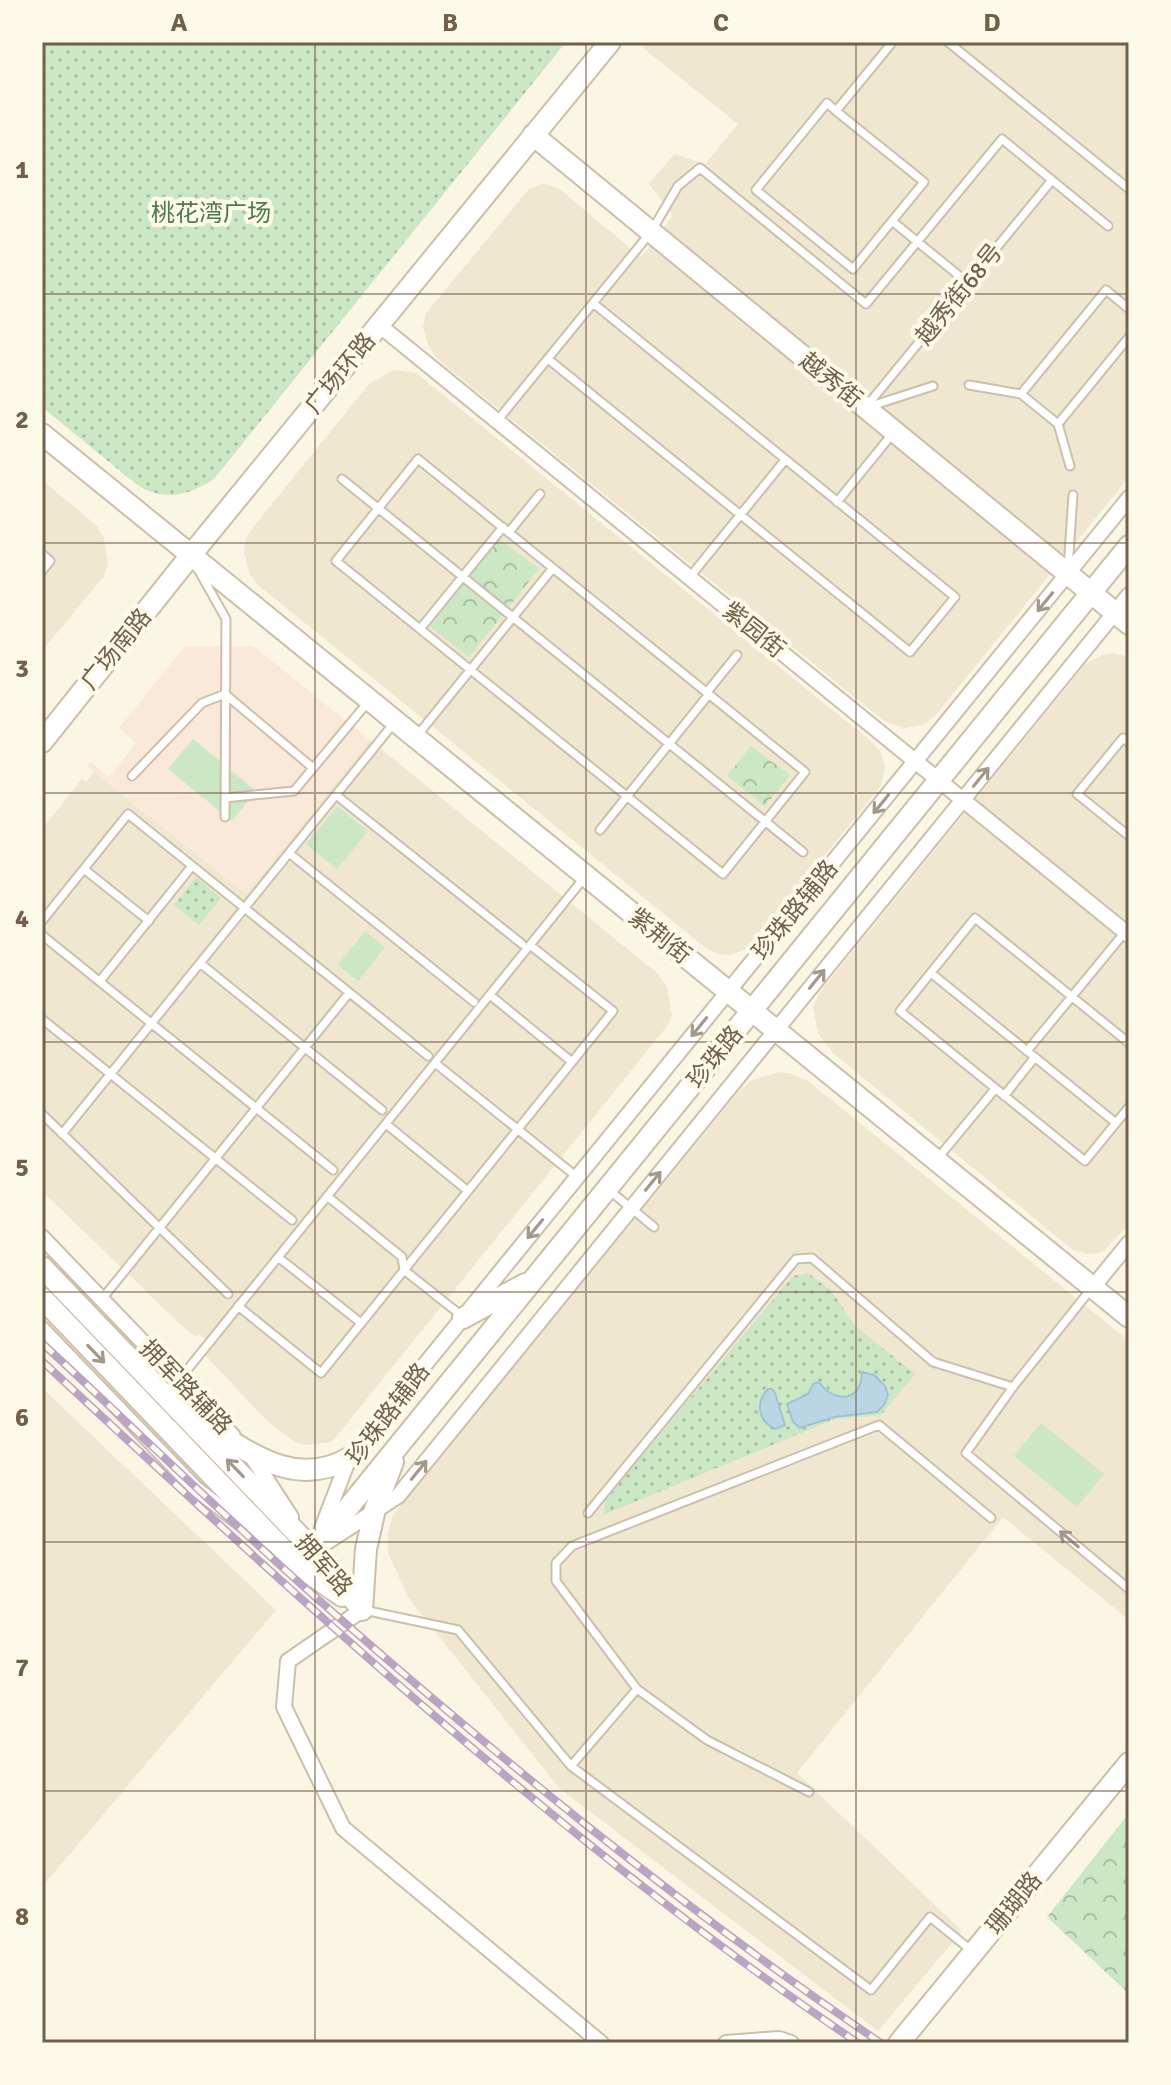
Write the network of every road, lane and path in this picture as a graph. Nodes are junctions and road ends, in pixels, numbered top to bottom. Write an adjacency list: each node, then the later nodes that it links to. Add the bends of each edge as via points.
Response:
1 (610, 42): 5 (street, 广场环路)
2 (889, 42): 4 (lane)
3 (948, 42): 7 (lane)
4 (836, 111): 8 (lane, via 924,182); 8 (lane, via 827,103 756,190 853,269)
5 (533, 135): 10 (street, 越秀街); 15 (street, 广场环路)
6 (1052, 180): 9 (lane); 11 (lane, via 1002,139); 12 (lane, 越秀街68号)
7 (1129, 189)
8 (892, 221): 11 (lane)
9 (1108, 226)
10 (651, 232): 11 (lane, via 678,186 700,168 866,304); 13 (lane); 21 (street, 越秀街)
11 (917, 242): 12 (lane)
12 (968, 283): 21 (lane, 越秀街68号)
13 (593, 303): 17 (lane); 26 (lane)
14 (1129, 309): 20 (lane, via 1106,290)
15 (379, 325): 22 (street, 紫园街); 38 (street, 广场环路)
16 (1129, 337): 23 (lane)
17 (548, 359): 22 (lane); 34 (lane)
18 (969, 385): 20 (lane)
19 (933, 386): 21 (lane)
20 (1021, 394): 23 (lane)
21 (865, 408): 24 (street, 越秀街)
22 (497, 421): 43 (street, 紫园街)
23 (1058, 424): 27 (lane)
24 (894, 432): 32 (lane); 41 (street, 越秀街)
25 (42, 434): 38 (street)
26 (785, 460): 32 (lane); 34 (lane)
27 (1070, 466)
28 (342, 479): 33 (lane)
29 (540, 494): 35 (lane)
30 (1073, 495): 41 (lane)
31 (1129, 498): 41 (street, 珍珠路辅路)
32 (837, 502): 34 (lane, via 955,597 910,652)
33 (379, 509): 35 (lane, via 418,459); 42 (lane); 48 (lane, via 336,561)
34 (740, 515): 43 (lane)
35 (506, 530): 39 (lane); 42 (lane)
36 (1129, 546): 44 (street, 珍珠路)
37 (42, 554): 40 (lane, via 50,561)
38 (191, 555): 52 (lane, via 226,619); 53 (street, 紫荆街); 56 (street, 广场南路)
39 (553, 568): 46 (lane); 51 (lane)
40 (42, 571)
41 (1067, 574): 44 (street, 越秀街); 59 (street, 珍珠路辅路, one-way to 59)
42 (463, 577): 46 (lane); 48 (lane)
43 (689, 578): 59 (street, 紫园街)
44 (1091, 593): 47 (street, 越秀街); 62 (street, 珍珠路)
45 (1129, 595): 47 (street)
46 (513, 617): 50 (lane); 58 (lane)
47 (1122, 618): 66 (street, one-way to 47)
48 (420, 629): 50 (lane)
49 (737, 655): 51 (lane)
50 (470, 670): 55 (lane); 64 (lane)
51 (708, 693): 58 (lane); 68 (lane, via 805,772)
52 (225, 694): 60 (lane); 61 (lane, via 202,703); 65 (lane)
53 (369, 701): 54 (street, 紫荆街); 60 (lane)
54 (395, 722): 55 (street, 紫荆街); 63 (lane)
55 (415, 738): 75 (street, 紫荆街)
56 (42, 742)
57 (1129, 743): 70 (lane, via 1123,738 1077,794)
58 (669, 744): 64 (lane); 68 (lane)
59 (915, 761): 62 (street, 紫园街); 85 (street, 珍珠路辅路, one-way to 85)
60 (313, 768): 65 (lane, via 294,791)
61 (132, 776)
62 (939, 780): 66 (street, 紫园街); 90 (street, 珍珠路)
63 (336, 795): 72 (lane); 81 (lane)
64 (627, 796): 68 (lane, via 723,874); 69 (lane)
65 (225, 798): 67 (lane)
66 (963, 800): 79 (street, 紫园街); 93 (street, one-way to 66)
67 (225, 817)
68 (765, 821): 71 (lane)
69 (600, 830)
70 (1129, 836)
71 (803, 852)
72 (289, 853): 76 (lane); 89 (lane)
73 (192, 866): 74 (lane, via 128,814); 76 (lane); 78 (lane)
74 (84, 869): 77 (lane); 78 (lane)
75 (586, 877): 81 (lane); 85 (street, 紫荆街)
76 (244, 908): 82 (lane); 86 (lane)
77 (42, 921)
78 (149, 921): 84 (lane)
79 (1128, 931): 88 (lane)
80 (42, 935): 84 (lane)
81 (526, 945): 87 (lane); 99 (lane, via 613,1011)
82 (200, 963): 92 (lane); 95 (lane)
83 (931, 973): 88 (lane, via 975,918); 96 (lane); 102 (lane, via 900,1011)
84 (100, 981): 92 (lane)
85 (728, 992): 90 (street, 紫荆街); 115 (street, 珍珠路辅路, one-way to 115)
86 (349, 993): 95 (lane); 97 (lane)
87 (490, 995): 99 (lane); 100 (lane)
88 (1071, 996): 94 (lane); 96 (lane)
89 (474, 1002)
90 (752, 1011): 93 (street, 紫荆街); 116 (street, 珍珠路)
91 (42, 1019): 101 (lane)
92 (151, 1023): 101 (lane); 105 (lane)
93 (775, 1030): 113 (street, 紫荆街); 119 (street, one-way to 93)
94 (1129, 1043)
95 (305, 1048): 105 (lane); 106 (lane)
96 (1027, 1051): 98 (lane)
97 (428, 1056)
98 (1035, 1057): 103 (lane); 108 (lane)
99 (572, 1062): 110 (lane)
100 (435, 1063): 109 (lane); 110 (lane)
101 (110, 1074): 111 (lane); 112 (lane)
102 (995, 1089): 103 (lane); 113 (lane)
103 (1004, 1096): 108 (lane, via 1085,1161)
104 (1129, 1107): 108 (lane)
105 (257, 1108): 112 (lane); 114 (lane)
106 (382, 1110)
107 (42, 1114): 111 (lane)
108 (1116, 1123)
109 (386, 1124): 117 (lane); 118 (lane)
110 (518, 1129): 115 (lane); 117 (lane)
111 (62, 1134): 122 (lane)
112 (215, 1159): 120 (lane); 122 (lane)
113 (936, 1161): 129 (street, 紫荆街)
114 (333, 1170)
115 (577, 1177): 135 (street, 珍珠路辅路, one-way to 135)
116 (607, 1189): 119 (lane); 128 (street, 珍珠路)
117 (468, 1191): 127 (lane)
118 (327, 1196): 125 (lane); 127 (lane, via 402,1257)
119 (631, 1208): 121 (lane); 144 (street, one-way to 119, via 398,1496)
120 (292, 1220)
121 (654, 1227)
122 (160, 1228): 130 (lane); 132 (lane)
123 (42, 1237): 132 (street, 拥军路辅路)
124 (1129, 1243): 129 (street)
125 (278, 1257): 133 (lane); 136 (lane)
126 (42, 1267): 140 (street, 拥军路)
127 (404, 1270): 135 (lane); 136 (lane)
128 (535, 1278): 135 (street); 141 (street, 珍珠路)
129 (1093, 1287): 134 (street, 紫荆街); 139 (lane)
130 (228, 1294)
131 (42, 1298): 148 (street, 拥军路, one-way to 148)
132 (102, 1299): 138 (street, 拥军路辅路)
133 (238, 1306): 136 (lane, via 321,1373); 138 (lane)
134 (1129, 1317)
135 (463, 1318): 143 (street, 珍珠路辅路)
136 (361, 1323)
137 (42, 1329): 148 (street, via 196,1489)
138 (179, 1380): 142 (street, 拥军路辅路)
139 (1013, 1387): 145 (lane, via 933,1362 812,1258 796,1259); 149 (lane, one-way to 139, via 966,1453)
140 (174, 1405): 142 (street); 147 (street, 拥军路, one-way to 140)
141 (400, 1444): 144 (street); 147 (street, 珍珠路)
142 (248, 1451): 143 (street, via 302,1472 331,1469); 147 (street, 拥军路辅路)
143 (349, 1458): 147 (street, 珍珠路辅路)
144 (375, 1509): 147 (street); 150 (street)
145 (588, 1513)
146 (991, 1518): 151 (lane, via 879,1425 572,1546 556,1563 556,1581)
147 (314, 1551): 148 (street, 珍珠路); 150 (street, 拥军路)
148 (300, 1567): 150 (street, 拥军路)
149 (1129, 1589)
150 (362, 1610): 153 (lane, via 458,1630); 156 (street, via 288,1661 285,1692 284,1707 343,1828)
151 (637, 1689): 153 (lane); 154 (lane, via 707,1740)
152 (1129, 1763): 155 (street, 珊瑚路)
153 (571, 1766): 155 (lane, via 871,1990 930,1917)
154 (809, 1792)
155 (973, 1952): 159 (street, 珊瑚路)
156 (601, 2043)
157 (726, 2043): 158 (street)
158 (791, 2043)
159 (899, 2043)

